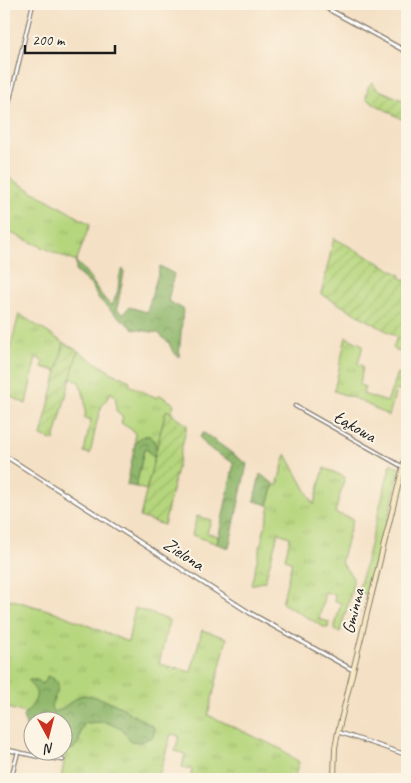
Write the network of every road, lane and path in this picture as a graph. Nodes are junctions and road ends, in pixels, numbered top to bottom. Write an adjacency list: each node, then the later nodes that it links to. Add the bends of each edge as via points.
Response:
1 (32, 4): 4 (street)
2 (319, 4): 3 (street)
3 (407, 52)
4 (4, 124)
5 (296, 406): 8 (street, Łąkowa)
6 (407, 450): 8 (main road, Gminna)
7 (4, 455): 10 (street, Zielona, via 250,613)
8 (403, 468): 9 (street, Łąkowa); 10 (main road, Gminna)
9 (407, 472)
10 (353, 670): 11 (main road, Gminna)
11 (338, 732): 15 (street); 16 (main road, Gminna)
12 (4, 749): 13 (street)
13 (18, 752): 14 (street); 17 (street)
14 (22, 753)
15 (407, 755)
16 (334, 777): 18 (street)
17 (11, 779)
18 (348, 779)

